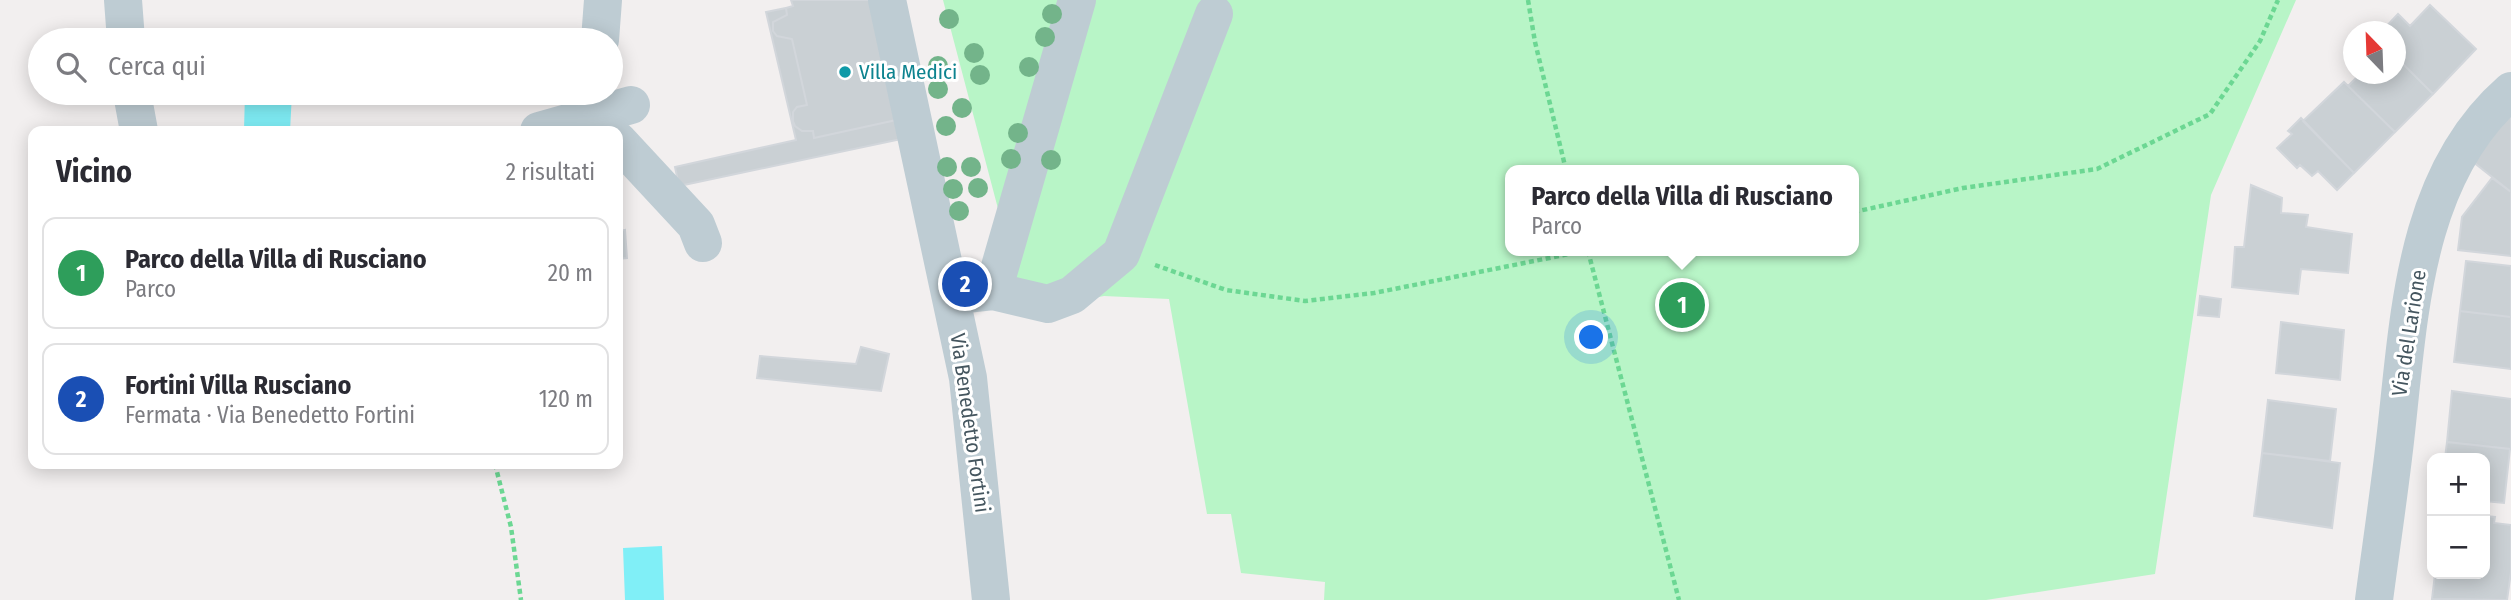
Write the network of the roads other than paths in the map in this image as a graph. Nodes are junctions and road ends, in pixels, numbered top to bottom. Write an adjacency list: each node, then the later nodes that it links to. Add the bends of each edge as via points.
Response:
1 (123, 0): 6 (street)
2 (603, 0): 7 (street)
3 (887, 0): 16 (street, Via Benedetto Fortini)
4 (1077, 0): 15 (street)
5 (1214, 14): 15 (street, via 1121,254 1072,295 1048,304)
6 (125, 28)
7 (601, 28)
8 (2511, 91): 18 (street, Via del Larione, via 2452,165 2426,236 2403,355)
9 (134, 105): 11 (street)
10 (613, 117): 12 (street)
11 (138, 126)
12 (565, 126)
13 (623, 130): 14 (street, via 696,225)
14 (703, 243)
15 (993, 291): 16 (street)
16 (950, 295): 17 (street, Via Benedetto Fortini, via 968,378)
17 (991, 600)
18 (2374, 600)

